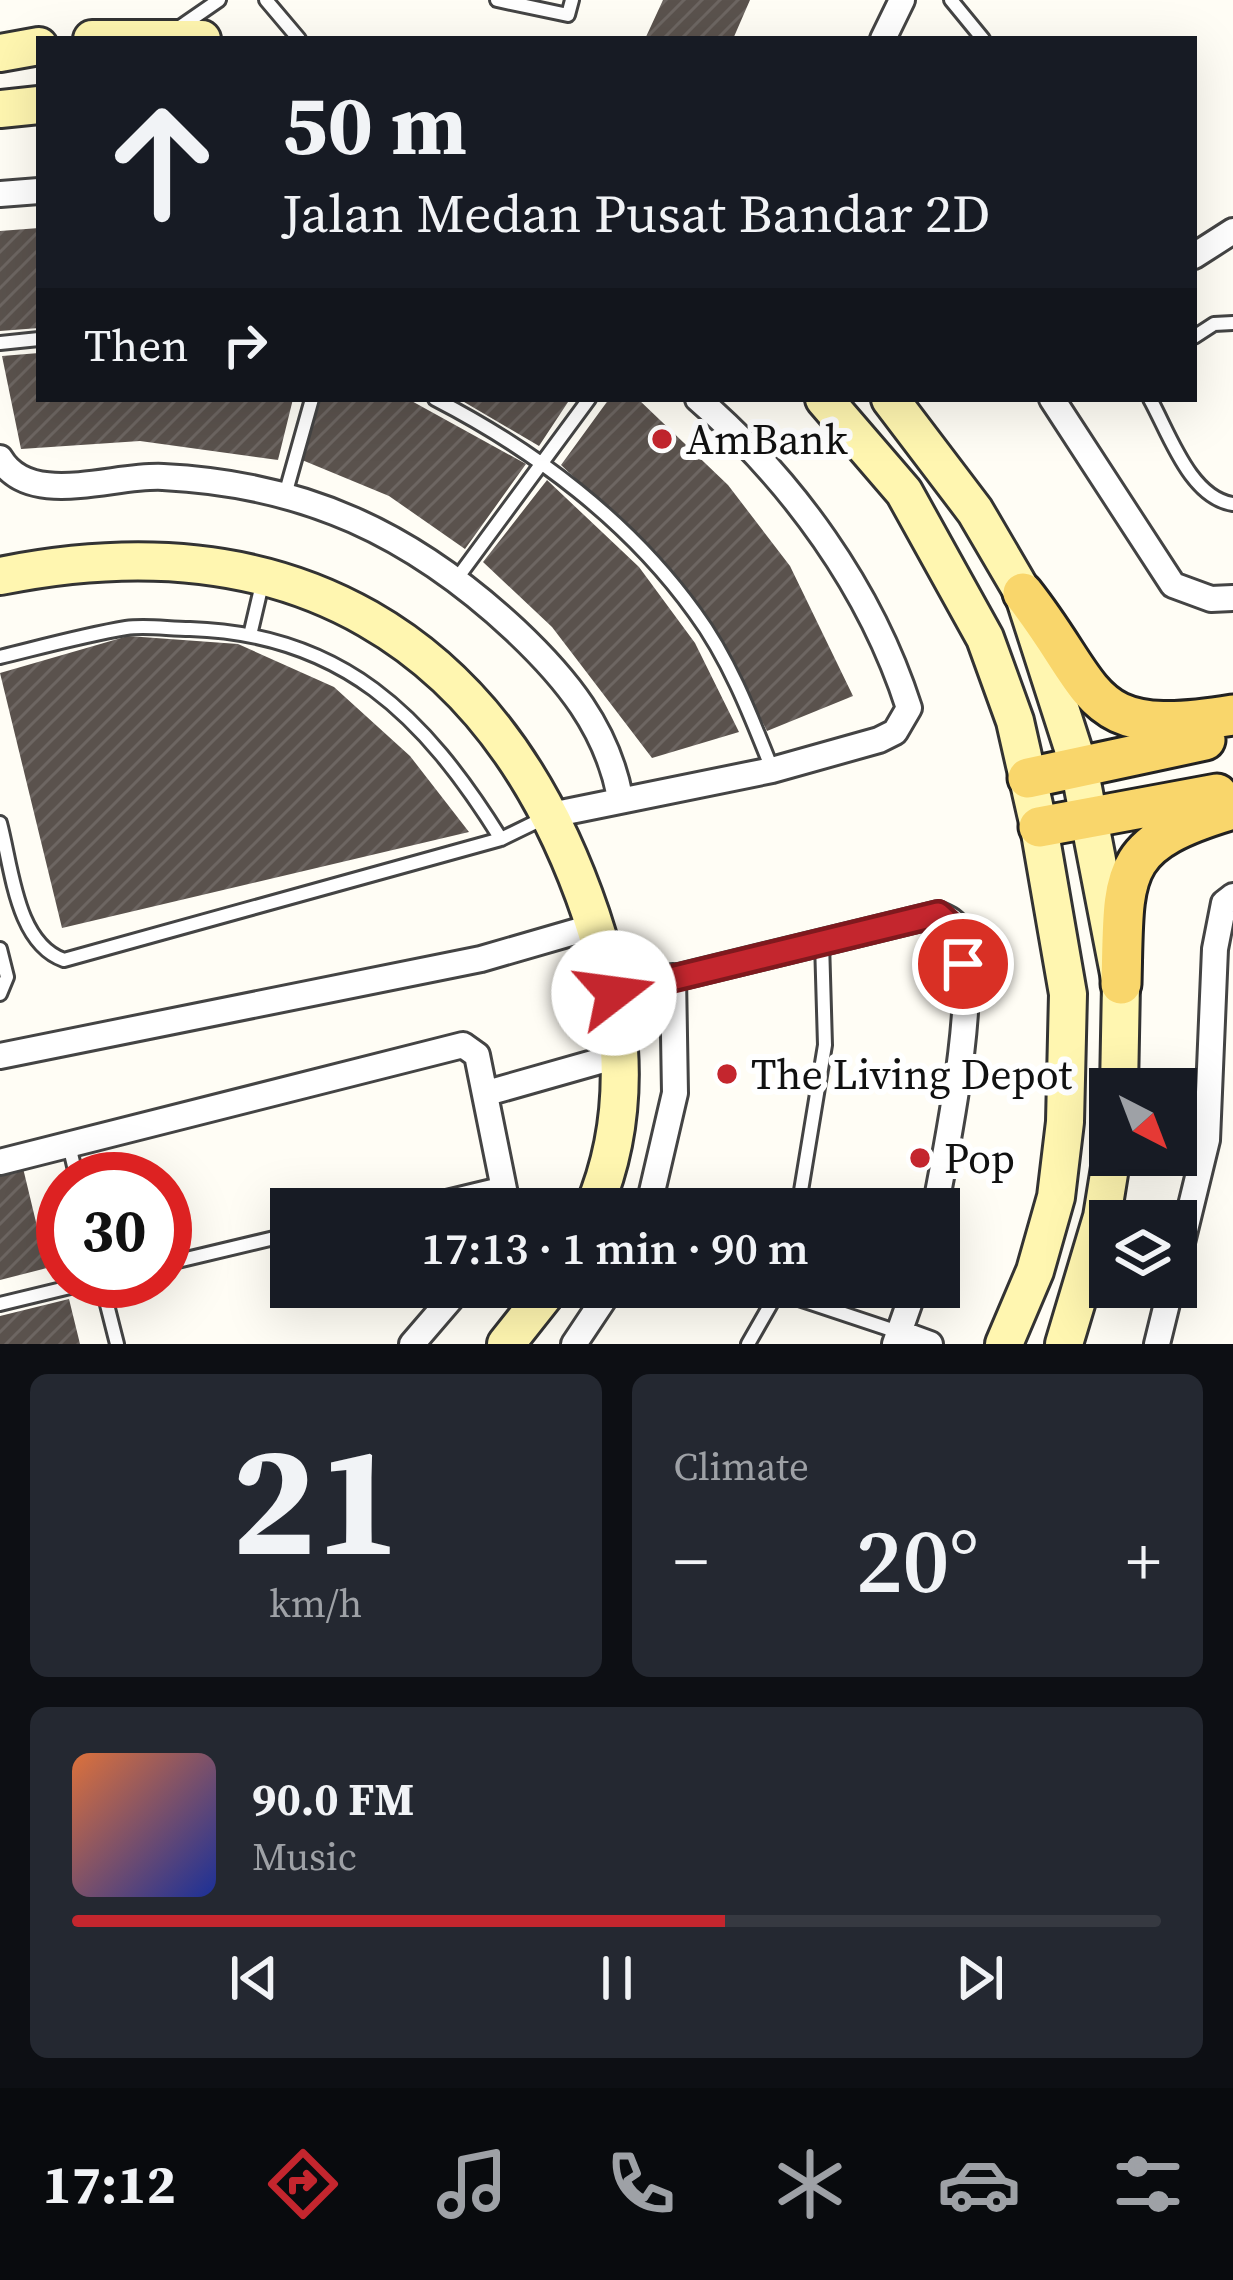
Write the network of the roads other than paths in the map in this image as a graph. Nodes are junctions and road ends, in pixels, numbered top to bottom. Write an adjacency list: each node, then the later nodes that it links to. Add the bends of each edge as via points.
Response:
1 (219, 0): 7 (lane)
2 (266, 0): 8 (lane)
3 (497, 0): 4 (lane, via 568,15)
4 (572, 0)
5 (902, 0): 9 (street)
6 (951, 0): 10 (lane)
7 (163, 36)
8 (296, 36)
9 (884, 36)
10 (981, 36)
11 (36, 47): 12 (main road)
12 (0, 53)
13 (36, 105): 14 (main road)
14 (0, 109)
15 (36, 191): 16 (street)
16 (0, 194)
17 (1233, 231): 18 (street)
18 (1197, 254)
19 (1233, 323): 20 (lane)
20 (1197, 335)
21 (36, 339): 22 (lane)
22 (0, 344)
23 (311, 402): 33 (lane)
24 (440, 402): 32 (lane)
25 (587, 402): 32 (lane)
26 (701, 402): 45 (street, via 795,500 835,555 896,667 909,708 895,732 879,740)
27 (827, 402): 46 (main road, via 904,492 985,638)
28 (892, 402): 38 (main road, via 975,511)
29 (1054, 402): 39 (street, via 1172,585)
30 (1152, 402): 34 (lane, via 1199,486)
31 (0, 458): 33 (street, via 28,483 161,476)
32 (543, 463): 37 (lane); 45 (lane, via 591,501 696,613)
33 (285, 495): 37 (street, via 361,518)
34 (1233, 504)
35 (4, 572): 36 (main road, via 157,560)
36 (264, 576): 40 (lane); 50 (main road, via 383,626 428,659 505,744)
37 (458, 577): 48 (street, via 567,685 613,758)
38 (1023, 592): 42 (main road, via 1076,678 1111,710 1154,724); 44 (main road)
39 (1233, 598)
40 (251, 631): 41 (lane, via 129,628); 54 (lane, via 325,657 397,705)
41 (0, 657)
42 (1233, 715)
43 (1233, 734): 44 (main road)
44 (1079, 767): 46 (main road); 51 (main road)
45 (772, 770): 48 (street)
46 (1028, 778): 53 (main road)
47 (1233, 791): 51 (main road)
48 (620, 797): 50 (street)
49 (1233, 809): 60 (main road, via 1169,832 1140,854 1123,900)
50 (551, 815): 54 (lane); 56 (main road)
51 (1089, 818): 53 (main road); 60 (main road)
52 (0, 824): 54 (lane, via 29,932 64,960)
53 (1039, 827): 98 (main road, via 1068,994 1065,1122 1056,1197)
54 (501, 839)
55 (1228, 900): 78 (street, via 1209,1024 1207,1140)
56 (595, 926): 61 (main road); 64 (street, via 481,959)
57 (821, 941): 59 (street); 76 (lane, via 825,1045); 77 (street, via 938,914 961,935 957,1095)
58 (0, 950): 62 (lane, via 7,977)
59 (673, 976): 61 (street); 75 (street, via 675,1093)
60 (1121, 984): 65 (main road)
61 (614, 993): 63 (main road)
62 (0, 994)
63 (621, 1055): 66 (street); 74 (main road, via 613,1151)
64 (0, 1056)
65 (1119, 1068)
66 (487, 1093): 67 (street, via 477,1055 463,1045); 71 (street)
67 (69, 1145): 68 (lane); 69 (street)
68 (71, 1152)
69 (0, 1162)
70 (1108, 1176): 99 (main road)
71 (506, 1183): 72 (lane); 73 (street)
72 (485, 1188)
73 (506, 1188)
74 (600, 1188)
75 (653, 1188)
76 (801, 1188)
77 (939, 1188)
78 (1192, 1200)
79 (270, 1239): 80 (lane)
80 (192, 1258)
81 (36, 1296): 82 (lane)
82 (0, 1304)
83 (106, 1308): 92 (lane)
84 (443, 1308): 93 (street)
85 (534, 1308): 94 (main road)
86 (597, 1308): 95 (street)
87 (769, 1308): 96 (lane)
88 (824, 1308): 91 (lane)
89 (908, 1308): 91 (street)
90 (1166, 1308): 100 (street)
91 (898, 1338): 97 (street)
92 (117, 1344)
93 (412, 1344)
94 (506, 1344)
95 (574, 1344)
96 (748, 1344)
97 (930, 1344)
98 (1004, 1344)
99 (1064, 1344)
100 (1157, 1344)

